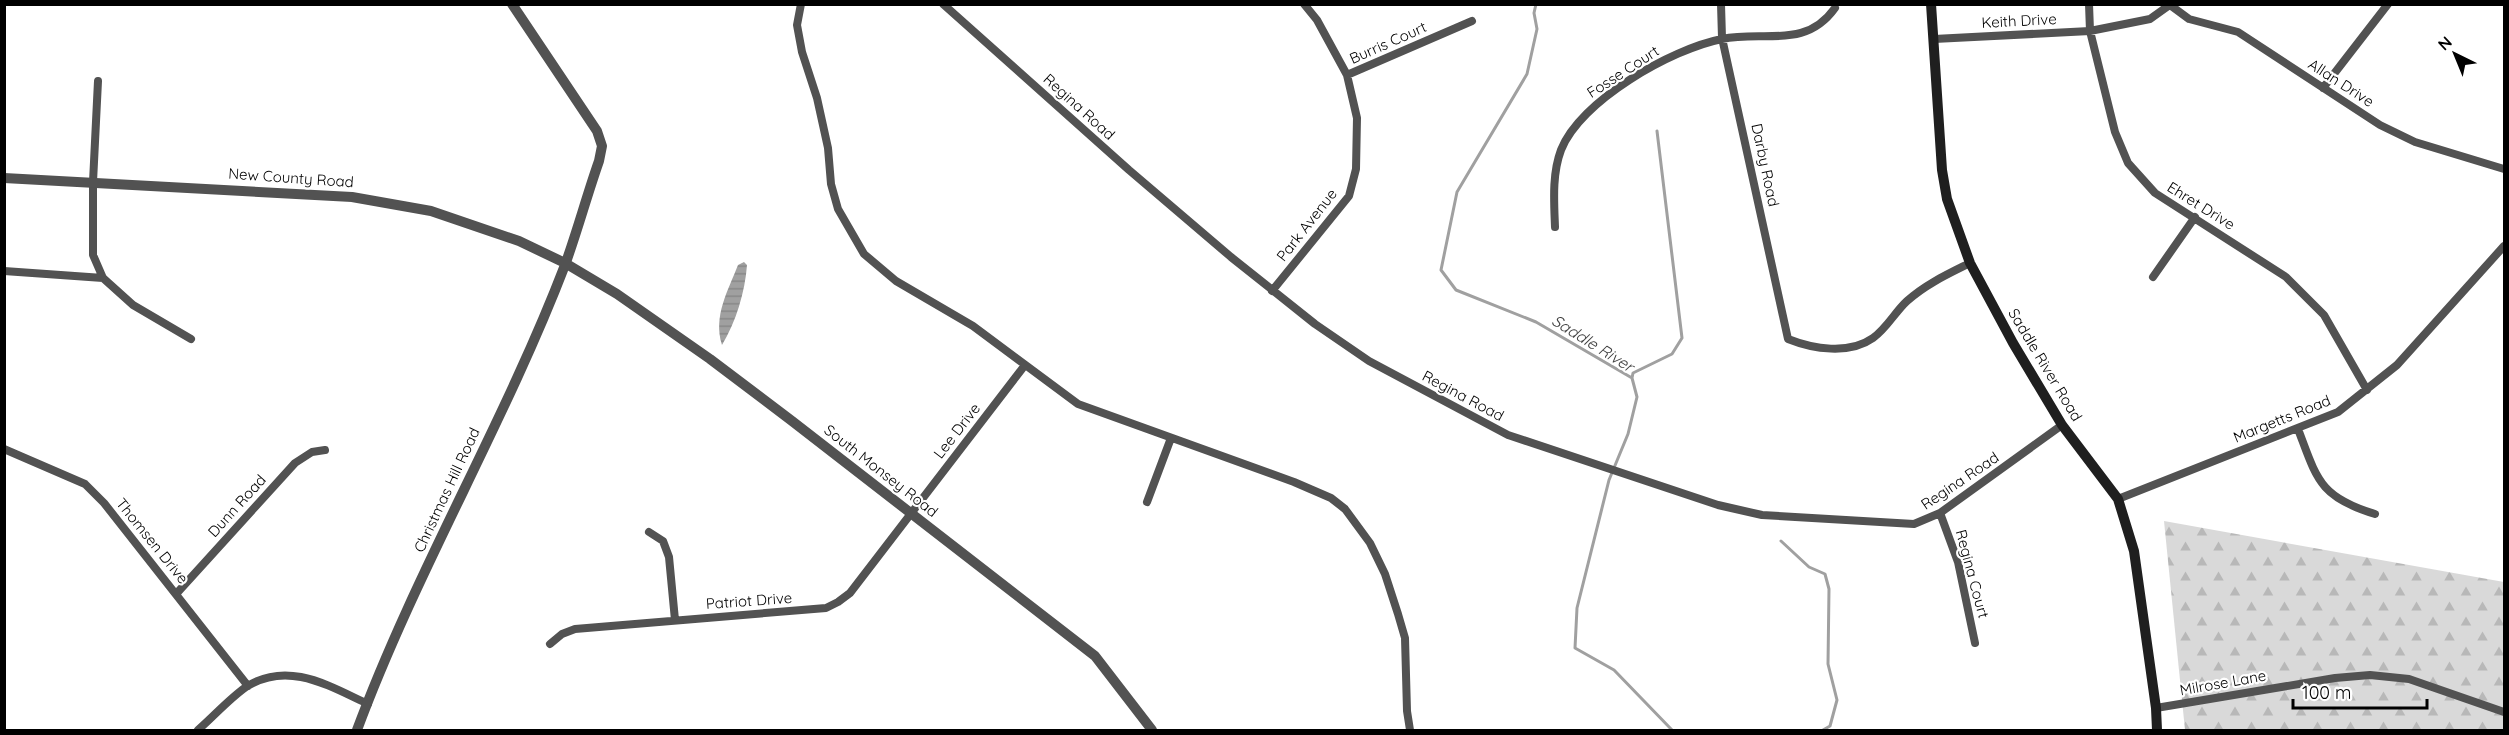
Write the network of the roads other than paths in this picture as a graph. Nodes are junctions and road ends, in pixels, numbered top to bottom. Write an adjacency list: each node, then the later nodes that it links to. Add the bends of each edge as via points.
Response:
1 (512, 4): 25 (street, Christmas Hill Road, via 589,117 602,146)
2 (801, 4): 31 (street, via 797,25 802,52 817,98 838,209 852,236 864,254 896,281 973,326)
3 (943, 4): 29 (street, Regina Road)
4 (1304, 4): 15 (street, Park Avenue)
5 (1721, 4): 13 (street, Darby Road)
6 (1931, 4): 14 (main road, Saddle River Road)
7 (2090, 4): 12 (street, Ehret Drive)
8 (2388, 4): 17 (street)
9 (2170, 5): 12 (street, Keith Drive, via 2150,19); 17 (street, Allan Drive, via 2189,19 2238,32)
10 (1835, 8): 13 (street, Fosse Court, via 1826,21 1808,31 1782,37)
11 (1472, 21): 15 (street, Burris Court)
12 (2090, 31): 14 (street, Keith Drive); 21 (street, Ehret Drive, via 2115,132 2128,163 2155,193)
13 (1722, 38): 22 (street, Fosse Court, via 1660,63 1598,101 1582,116 1562,148 1555,169); 24 (street, Darby Road, via 1788,339 1831,349 1872,339 1924,287)
14 (1934, 39): 24 (main road, Saddle River Road, via 1945,189)
15 (1347, 75): 29 (street, Park Avenue, via 1357,118 1356,170 1349,196)
16 (98, 81): 20 (street)
17 (2323, 88): 18 (street, Allan Drive, via 2380,125 2415,142)
18 (2505, 169)
19 (4, 178): 20 (street, New County Road)
20 (93, 182): 25 (street, New County Road, via 392,202 475,224); 28 (street, via 93,255)
21 (2195, 218): 27 (street); 32 (street, Ehret Drive, via 2286,277 2324,315)
22 (1555, 227)
23 (2505, 246): 32 (street, Margetts Road, via 2397,365)
24 (1970, 262): 33 (main road, Saddle River Road)
25 (565, 263): 41 (street, South Monsey Road, via 724,369); 49 (street, Christmas Hill Road)
26 (4, 271): 28 (street)
27 (2153, 277)
28 (103, 278): 30 (street, via 133,305)
29 (1272, 291): 40 (street, Regina Road, via 1369,361 1508,435 1539,447 1718,505 1762,515 1914,524)
30 (191, 339)
31 (1025, 365): 35 (street, via 1078,404); 41 (street, Lee Drive)
32 (2367, 390): 34 (street, Margetts Road, via 2338,412)
33 (2062, 425): 38 (main road, Saddle River Road); 40 (street, Regina Road)
34 (2298, 429): 38 (street, Margetts Road); 42 (street, via 2320,483 2352,507)
35 (1171, 438): 39 (street); 55 (street, via 1294,482 1331,498 1345,509 1370,543 1398,614 1405,638)
36 (4, 448): 44 (street, Thomsen Drive, via 85,484)
37 (325, 450): 44 (street, Dunn Road, via 312,452 295,463)
38 (2118, 499): 50 (main road, Saddle River Road, via 2134,551)
39 (1147, 502)
40 (1940, 513): 46 (street, Regina Court, via 1958,562)
41 (911, 514): 45 (street, Patriot Drive, via 850,593 826,608); 54 (street, South Monsey Road, via 1095,656)
42 (2374, 514)
43 (650, 532): 45 (street, via 663,541 669,557)
44 (177, 593): 48 (street, Thomsen Drive)
45 (675, 620): 47 (street, Patriot Drive, via 575,629)
46 (1976, 643)
47 (550, 644)
48 (248, 686): 49 (street, via 279,675 296,674); 53 (street)
49 (368, 704): 52 (street, Christmas Hill Road)
50 (2156, 708): 51 (street, Milrose Lane, via 2370,675 2409,679); 56 (main road, Saddle River Road)
51 (2505, 712)
52 (358, 727)
53 (198, 730)
54 (1152, 730)
55 (1410, 730)
56 (2157, 730)

